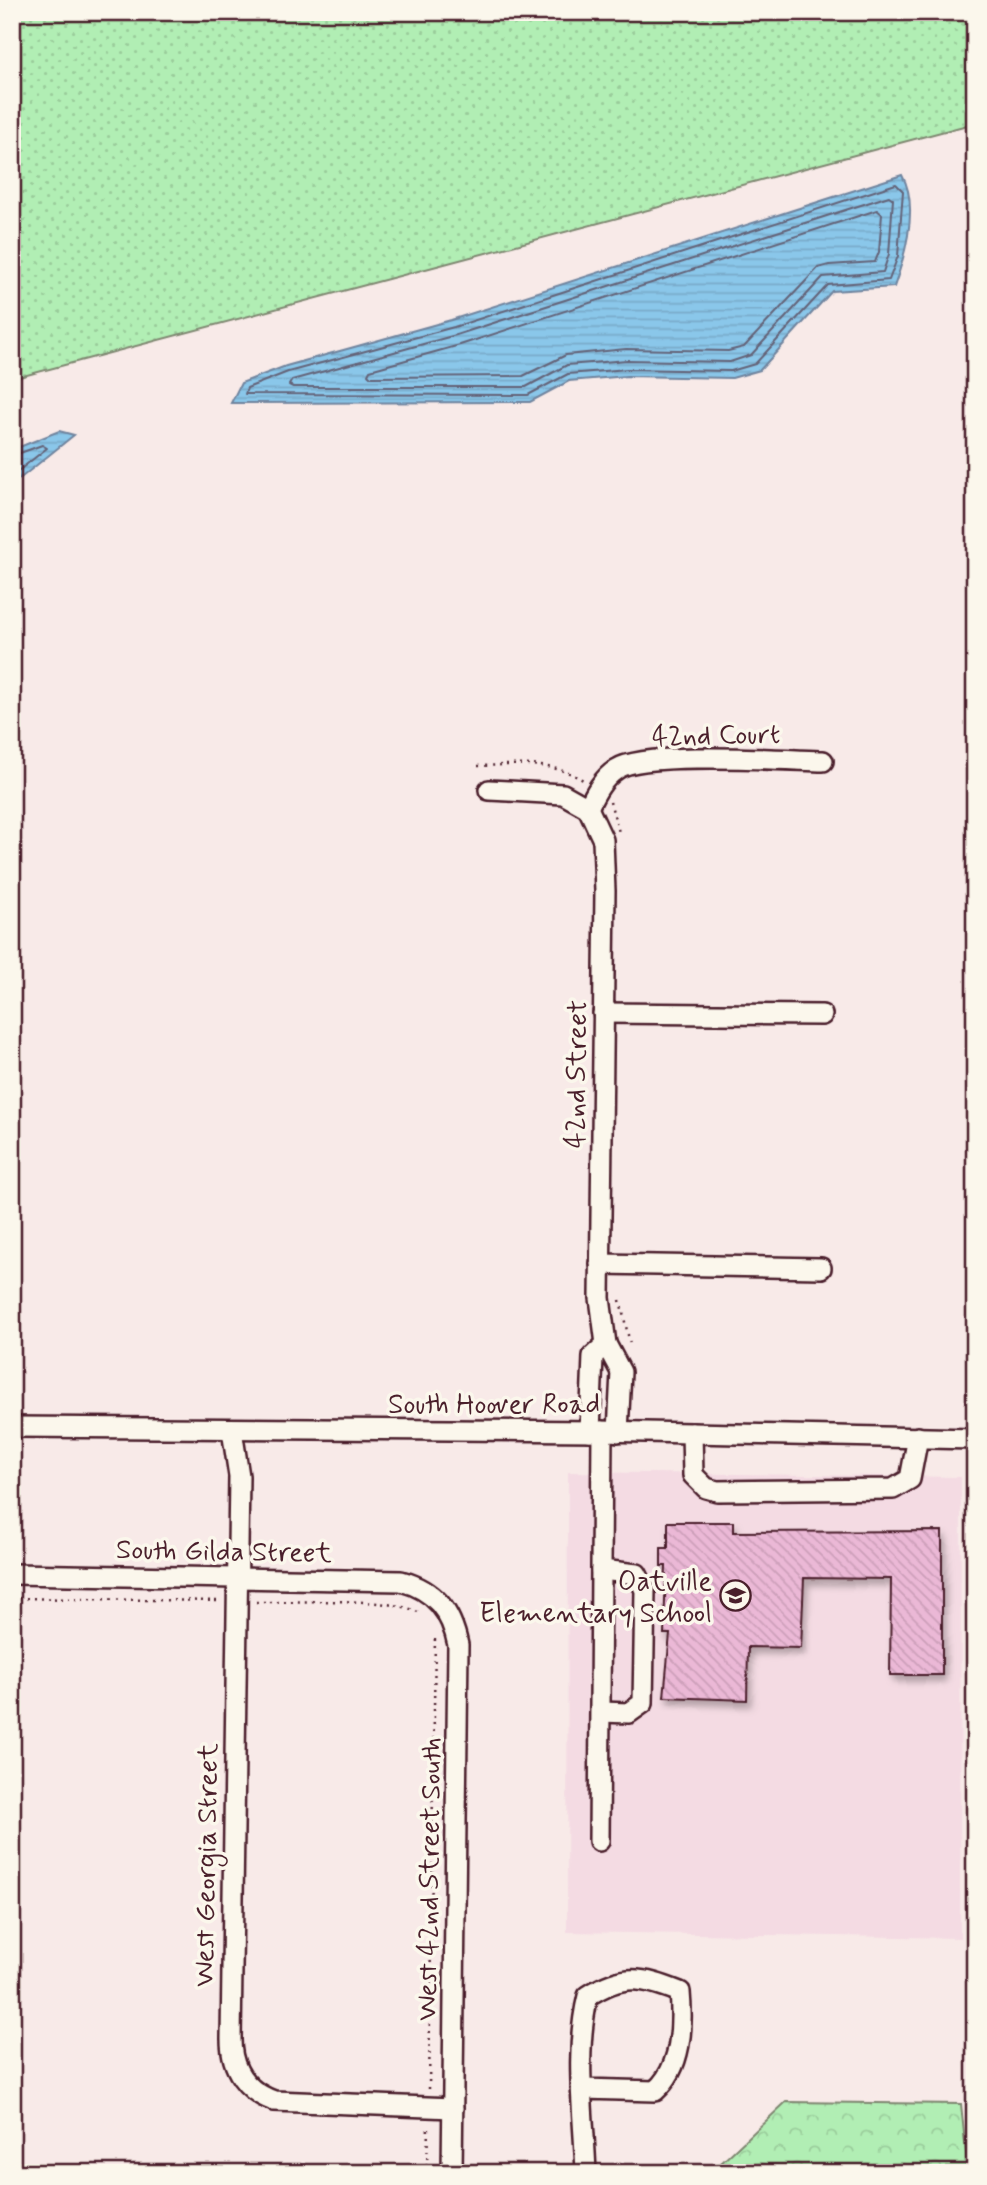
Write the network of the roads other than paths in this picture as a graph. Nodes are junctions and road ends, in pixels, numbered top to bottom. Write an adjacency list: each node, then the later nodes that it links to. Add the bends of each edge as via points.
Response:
1 (823, 761): 3 (street, 42nd Court, via 649,759 618,768 598,788)
2 (489, 790): 3 (street, via 563,794)
3 (589, 808): 4 (street, 42nd Street, via 603,840)
4 (603, 1013): 5 (street); 6 (street, 42nd Street)
5 (822, 1015)
6 (600, 1264): 7 (street); 8 (street, 42nd Street)
7 (821, 1268)
8 (606, 1344): 11 (street, via 593,1356); 11 (street, 42nd Street, via 621,1372)
9 (12, 1427): 10 (street, South Hoover Road)
10 (232, 1430): 11 (street, South Hoover Road); 17 (street, West Georgia Street, via 239,1476)
11 (603, 1432): 12 (street, South Hoover Road); 15 (street)
12 (692, 1433): 14 (street, South Hoover Road); 14 (street, via 693,1475 706,1488 717,1491 893,1489 910,1479)
13 (974, 1433): 14 (street, South Hoover Road)
14 (918, 1437)
15 (601, 1570): 19 (street); 19 (street, via 637,1574 645,1590 643,1703 629,1713)
16 (12, 1574): 17 (street, South Gilda Street)
17 (237, 1578): 18 (street, South Gilda Street, via 401,1581); 22 (street, West Georgia Street, via 231,2039 236,2068 245,2083 274,2101)
18 (432, 1594): 22 (street, West 42nd Street South, via 450,1617 458,1644)
19 (601, 1712): 20 (street)
20 (599, 1841)
21 (583, 2089): 21 (street, via 583,2019 588,1996 611,1981 634,1979 680,1992 682,2016 670,2078 655,2091); 24 (street)
22 (453, 2108): 23 (street, West 42nd Street South)
23 (452, 2173)
24 (586, 2173)

